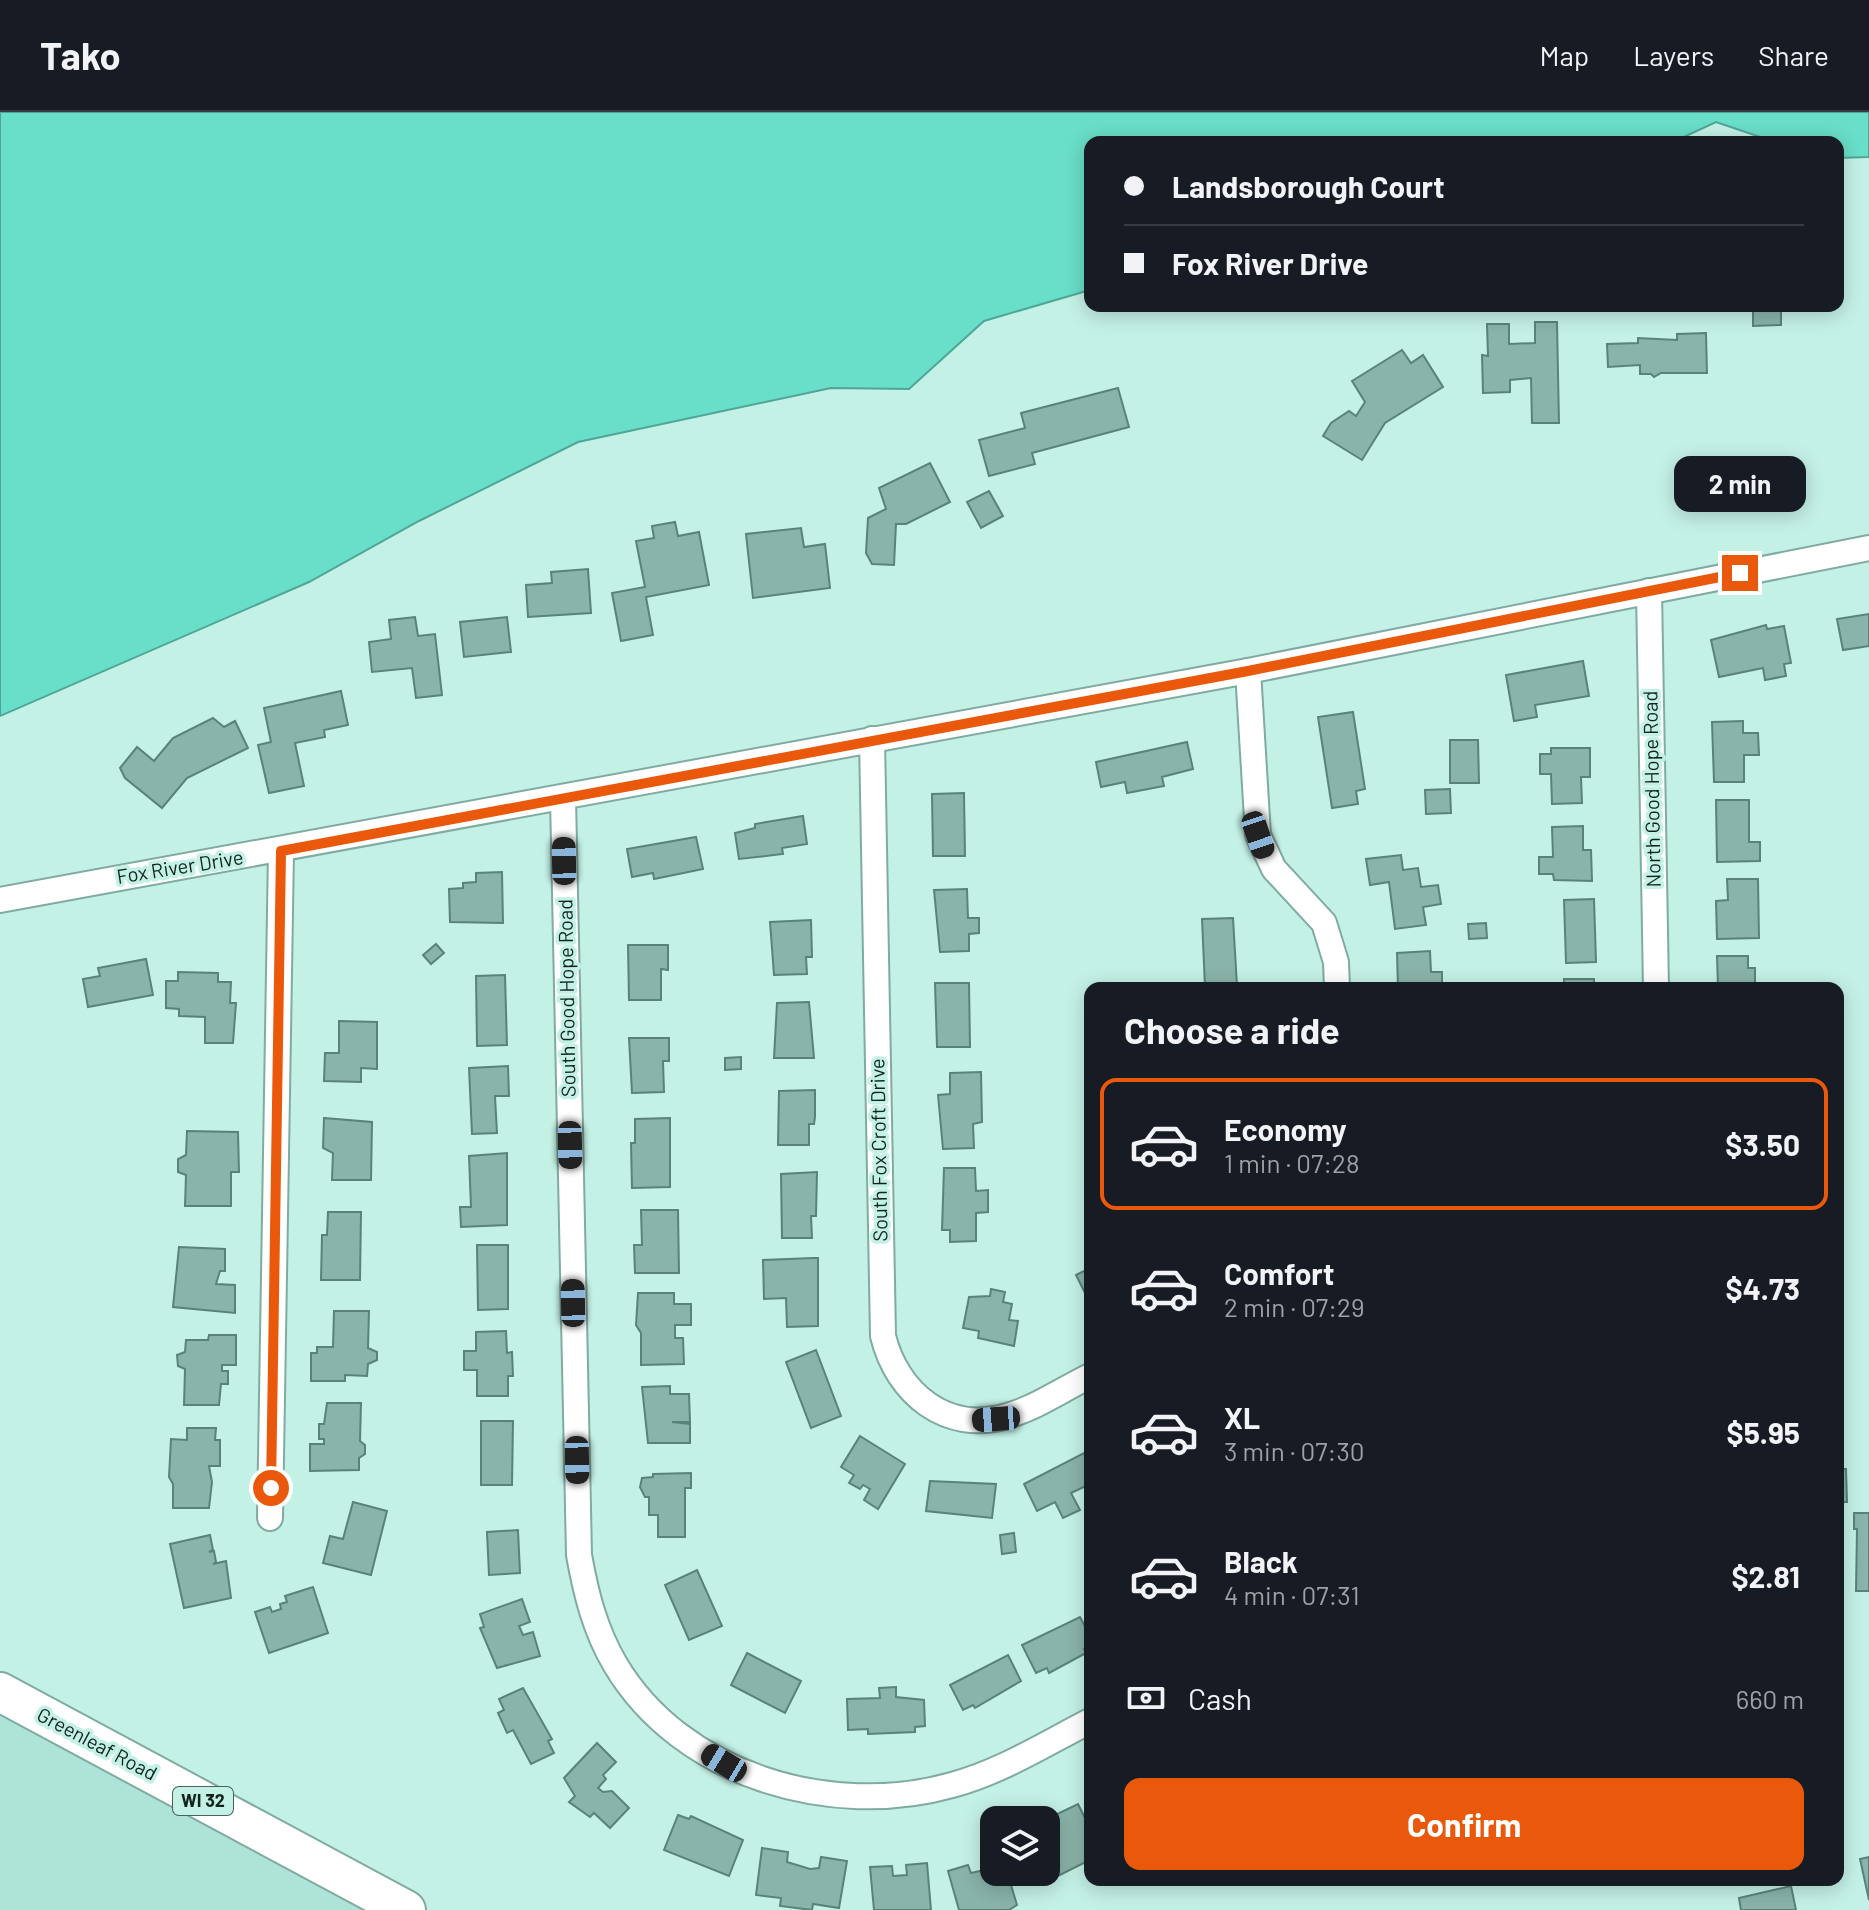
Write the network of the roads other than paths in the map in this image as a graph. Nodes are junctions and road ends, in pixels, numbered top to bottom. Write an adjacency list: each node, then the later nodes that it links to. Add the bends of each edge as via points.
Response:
1 (1869, 548): 2 (street, Fox River Drive)
2 (1649, 591): 3 (street, Fox River Drive); 9 (street, North Good Hope Road)
3 (1248, 671): 4 (street, Fox River Drive); 8 (street, via 1258,835 1274,869 1324,923)
4 (872, 739): 5 (street, Fox River Drive); 10 (street, South Fox Croft Drive, via 882,1320 888,1356 919,1400 976,1421 1010,1415)
5 (563, 798): 6 (street, Fox River Drive); 13 (street, South Good Hope Road, via 579,1555 598,1629 616,1665 637,1695 687,1741 759,1778 831,1795 875,1797 951,1786 993,1771)
6 (281, 851): 7 (street, Fox River Drive); 11 (street)
7 (0, 900)
8 (1337, 982)
9 (1656, 982)
10 (1084, 1379)
11 (270, 1518)
12 (0, 1692): 14 (main road, Greenleaf Road / WI 32)
13 (1084, 1724)
14 (406, 1910)

